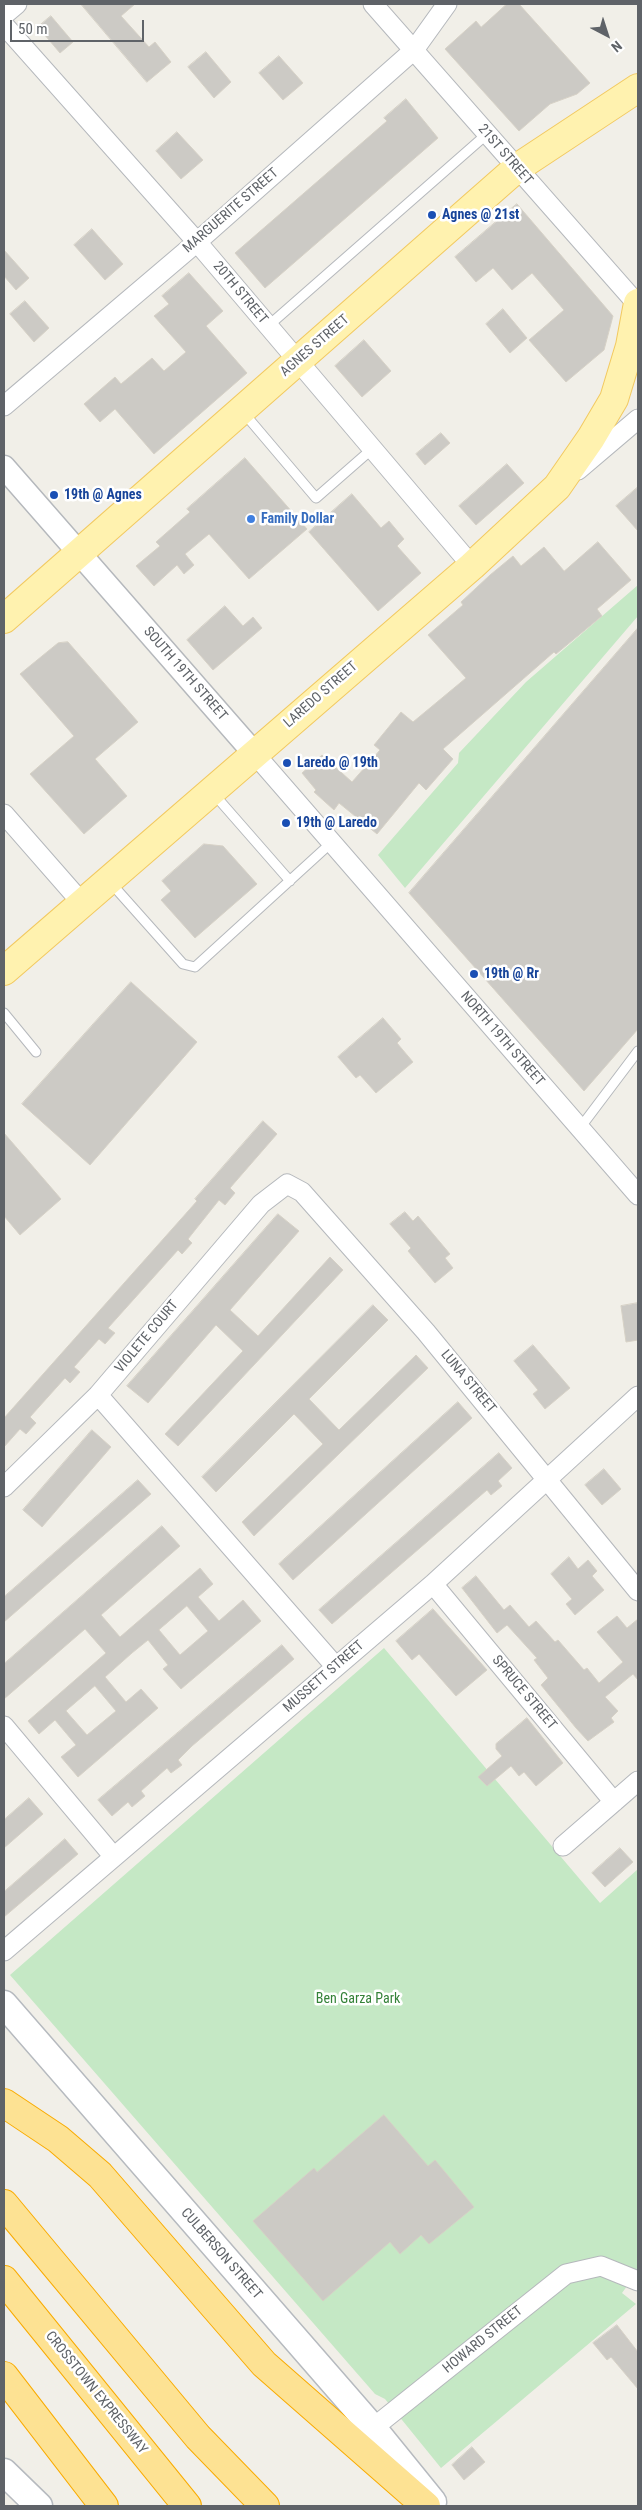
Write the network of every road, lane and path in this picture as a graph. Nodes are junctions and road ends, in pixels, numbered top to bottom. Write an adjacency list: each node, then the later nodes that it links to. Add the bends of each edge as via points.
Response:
1 (16, 4): 4 (street)
2 (373, 4): 6 (street, 21ST STREET)
3 (447, 4): 6 (street, MARGUERITE STREET)
4 (4, 15)
5 (4, 25): 10 (street, 20TH STREET)
6 (414, 50): 8 (street, 21ST STREET); 10 (street, MARGUERITE STREET)
7 (638, 88): 9 (main road, AGNES STREET)
8 (487, 134): 9 (street, 21ST STREET); 12 (lane)
9 (517, 168): 11 (street, 21ST STREET); 13 (main road, AGNES STREET)
10 (197, 242): 12 (street, 20TH STREET); 14 (street, MARGUERITE STREET)
11 (638, 305): 19 (main road, via 614,398)
12 (268, 327): 13 (street, 20TH STREET)
13 (297, 362): 15 (main road, AGNES STREET); 17 (street, 20TH STREET)
14 (4, 406)
15 (242, 410): 17 (lane, via 316,498); 20 (main road, AGNES STREET)
16 (638, 419): 19 (street, LAREDO STREET)
17 (372, 449): 21 (street, 20TH STREET)
18 (4, 467): 20 (street, SOUTH 19TH STREET)
19 (558, 487): 21 (main road, LAREDO STREET)
20 (79, 554): 22 (main road, AGNES STREET); 23 (street, SOUTH 19TH STREET)
21 (472, 566): 23 (main road, LAREDO STREET)
22 (4, 619)
23 (254, 753): 24 (main road, LAREDO STREET); 26 (street, SOUTH 19TH STREET)
24 (211, 790): 27 (main road, LAREDO STREET); 28 (lane)
25 (4, 814): 30 (street)
26 (331, 843): 28 (lane); 29 (street, SOUTH 19TH STREET)
27 (108, 880): 28 (lane, via 183,964 192,967 200,965); 30 (main road, LAREDO STREET)
28 (290, 881)
29 (365, 882): 35 (street, NORTH 19TH STREET)
30 (82, 903): 31 (main road, LAREDO STREET)
31 (4, 971)
32 (4, 1013): 34 (lane)
33 (638, 1051): 35 (lane)
34 (36, 1052)
35 (580, 1128): 37 (street, NORTH 19TH STREET)
36 (287, 1184): 38 (street, VIOLETE COURT, via 261,1204); 40 (street, LUNA STREET, via 302,1192 426,1332)
37 (638, 1195)
38 (98, 1395): 41 (street, VIOLETE COURT); 44 (street)
39 (638, 1396): 40 (street, MUSSETT STREET)
40 (548, 1480): 42 (street, MUSSETT STREET); 43 (street, LUNA STREET)
41 (4, 1487)
42 (433, 1584): 44 (street, MUSSETT STREET); 47 (street, SPRUCE STREET)
43 (638, 1590)
44 (336, 1667): 49 (street, MUSSETT STREET)
45 (4, 1726): 49 (street)
46 (638, 1781): 47 (street)
47 (614, 1802): 48 (street)
48 (563, 1846)
49 (114, 1857): 50 (street, MUSSETT STREET)
50 (4, 1951)
51 (4, 2004): 58 (main road, CULBERSON STREET)
52 (4, 2103): 67 (highway, via 58,2139 100,2175 264,2364)
53 (4, 2204): 59 (highway)
54 (4, 2280): 64 (highway, CROSSTOWN EXPRESSWAY)
55 (638, 2281): 58 (street, HOWARD STREET, via 600,2266 566,2274)
56 (4, 2376): 57 (highway)
57 (21, 2399): 62 (highway); 63 (highway)
58 (373, 2428): 68 (main road, CULBERSON STREET)
59 (198, 2437): 65 (highway); 66 (highway)
60 (4, 2472): 61 (main road)
61 (39, 2506)
62 (104, 2506)
63 (109, 2506)
64 (187, 2506)
65 (254, 2506)
66 (265, 2506)
67 (426, 2506)
68 (437, 2506)

